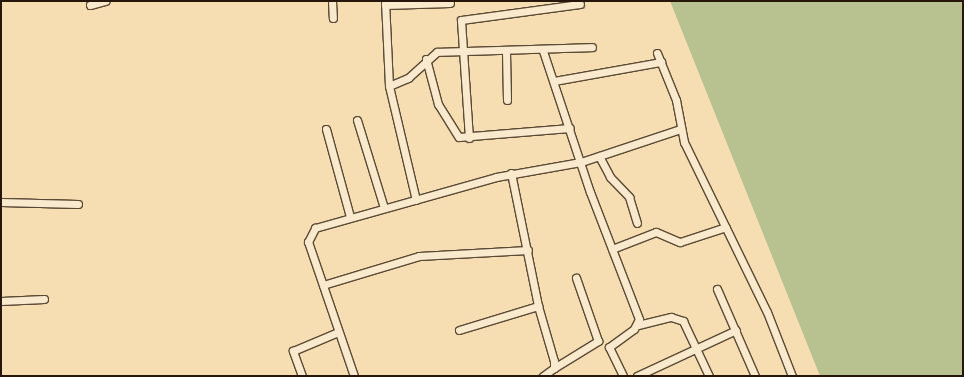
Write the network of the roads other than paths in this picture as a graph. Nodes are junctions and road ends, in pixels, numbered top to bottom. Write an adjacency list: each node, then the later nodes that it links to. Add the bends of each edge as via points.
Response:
1 (105, 1): 6 (street)
2 (332, 1): 7 (street)
3 (385, 3): 4 (street); 16 (street)
4 (450, 4)
5 (580, 4): 10 (street, via 464,17)
6 (90, 5)
7 (333, 18)
8 (592, 47): 9 (street)
9 (543, 50): 11 (street); 15 (street)
10 (463, 51): 11 (street); 13 (street, via 437,52); 22 (street)
11 (506, 52): 17 (street)
12 (657, 53): 14 (street)
13 (426, 59): 16 (street, via 408,78); 22 (street, via 444,118 452,132)
14 (661, 62): 15 (street); 21 (street, via 676,100)
15 (554, 80): 19 (street)
16 (389, 86): 26 (street)
17 (507, 100)
18 (357, 120): 29 (street)
19 (570, 128): 22 (street); 24 (street)
20 (326, 129): 30 (street)
21 (680, 130): 23 (street); 32 (street)
22 (469, 138)
23 (599, 156): 24 (street); 31 (street, via 610,177 629,197)
24 (581, 162): 25 (street); 33 (street)
25 (511, 173): 26 (street); 34 (street)
26 (416, 200): 29 (street)
27 (1, 202): 28 (street)
28 (78, 204)
29 (384, 208): 30 (street)
30 (350, 217): 36 (street, via 308,233)
31 (638, 223)
32 (726, 227): 33 (street, via 680,242 656,232); 54 (street)
33 (612, 249): 41 (street)
34 (528, 250): 36 (street, via 419,256); 40 (street)
35 (576, 278): 46 (street, via 598,341)
36 (323, 285): 44 (street)
37 (717, 288): 43 (street)
38 (44, 299): 39 (street)
39 (1, 300)
40 (538, 306): 42 (street); 46 (street)
41 (638, 325): 45 (street, via 677,318 688,327); 50 (street, via 609,347)
42 (459, 330)
43 (736, 330): 45 (street); 53 (street)
44 (338, 332): 47 (street, via 293,351); 48 (street)
45 (697, 347): 51 (street); 52 (street)
46 (554, 368): 49 (street)
47 (302, 376)
48 (354, 376)
49 (543, 376)
50 (623, 376)
51 (637, 376)
52 (709, 376)
53 (755, 376)
54 (792, 376)

